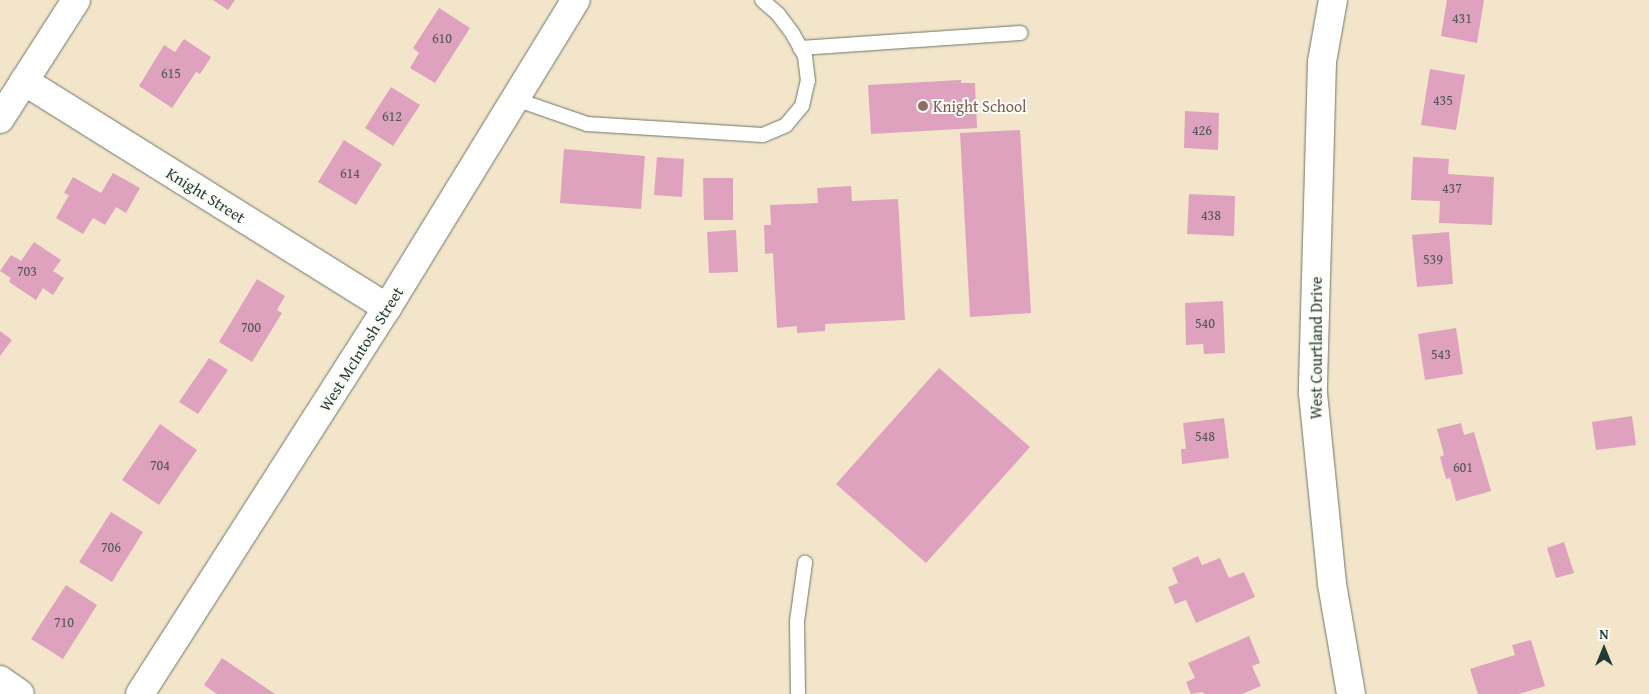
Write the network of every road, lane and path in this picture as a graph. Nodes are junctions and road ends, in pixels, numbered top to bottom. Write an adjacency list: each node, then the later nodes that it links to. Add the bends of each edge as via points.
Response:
1 (76, 0): 7 (street)
2 (576, 0): 8 (street, West McIntosh Street)
3 (762, 0): 6 (lane, via 778,14)
4 (1333, 0): 16 (street, West Courtland Drive, via 1322,62 1313,393 1332,584)
5 (1020, 33): 6 (lane)
6 (800, 48): 8 (lane, via 805,56 808,81 802,106 786,125 763,136 587,124)
7 (24, 81): 9 (street); 10 (street, Knight Street)
8 (515, 99): 10 (street, West McIntosh Street)
9 (0, 119)
10 (387, 308): 14 (street, West McIntosh Street)
11 (805, 562): 15 (lane, via 797,621)
12 (0, 680): 13 (street)
13 (20, 694)
14 (140, 694)
15 (798, 694)
16 (1350, 694)

